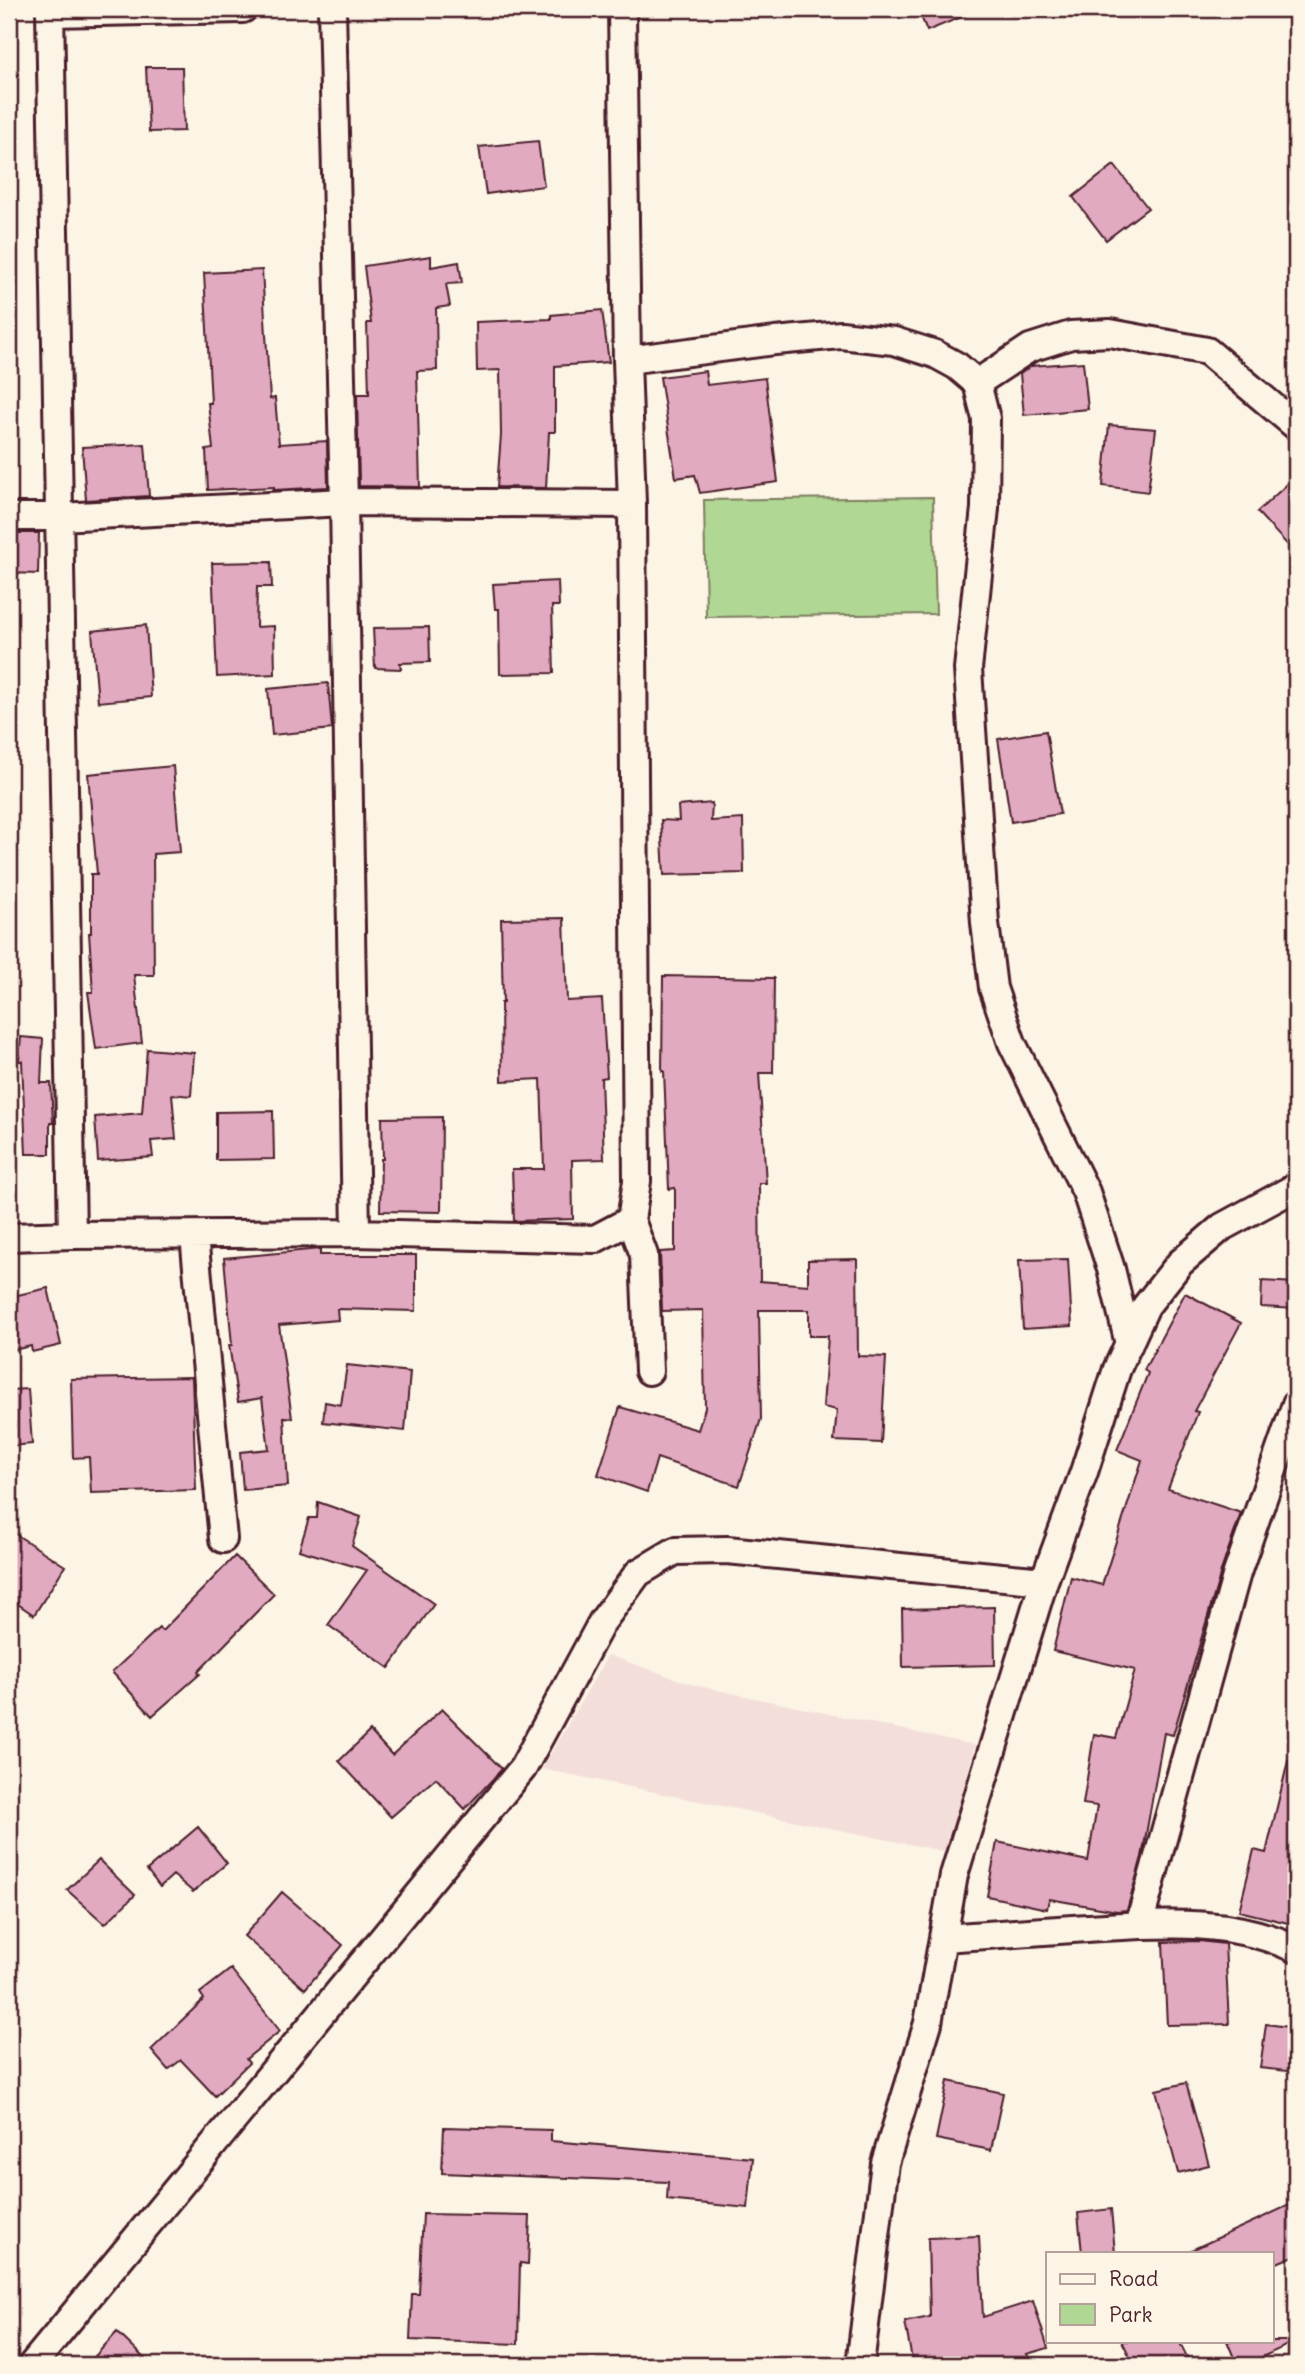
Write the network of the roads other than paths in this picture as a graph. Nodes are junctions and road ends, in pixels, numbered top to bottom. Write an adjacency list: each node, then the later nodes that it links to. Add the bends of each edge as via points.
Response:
1 (243, 9): 4 (street)
2 (332, 9): 8 (street)
3 (622, 9): 5 (street)
4 (50, 11): 11 (street)
5 (626, 360): 6 (street, via 841,335 894,341 935,354); 9 (street)
6 (977, 383): 7 (street, via 1030,348 1071,335 1110,332 1207,351); 18 (street, via 986,419 985,508 968,669 993,988 1012,1043 1086,1192)
7 (1296, 426)
8 (344, 502): 9 (street); 11 (street); 14 (street)
9 (632, 504): 13 (street, via 638,1181)
10 (9, 517): 11 (street)
11 (60, 517): 15 (street)
12 (1296, 1187): 18 (street, via 1222,1227 1180,1263 1146,1306)
13 (631, 1220): 14 (street, via 595,1239); 19 (street, via 644,1255)
14 (356, 1233): 16 (street)
15 (72, 1235): 16 (street); 17 (street)
16 (194, 1236): 21 (street)
17 (9, 1237)
18 (1129, 1344): 22 (street)
19 (649, 1371)
20 (1296, 1404): 23 (street, via 1237,1573)
21 (223, 1539)
22 (1044, 1581): 24 (street, via 954,1875); 26 (street, via 727,1550 675,1551 638,1573 602,1622 523,1768)
23 (1139, 1925): 24 (street); 25 (street, via 1223,1927 1270,1936)
24 (943, 1938): 27 (street, via 928,2023 885,2163)
25 (1296, 1949)
26 (32, 2365)
27 (860, 2365)

